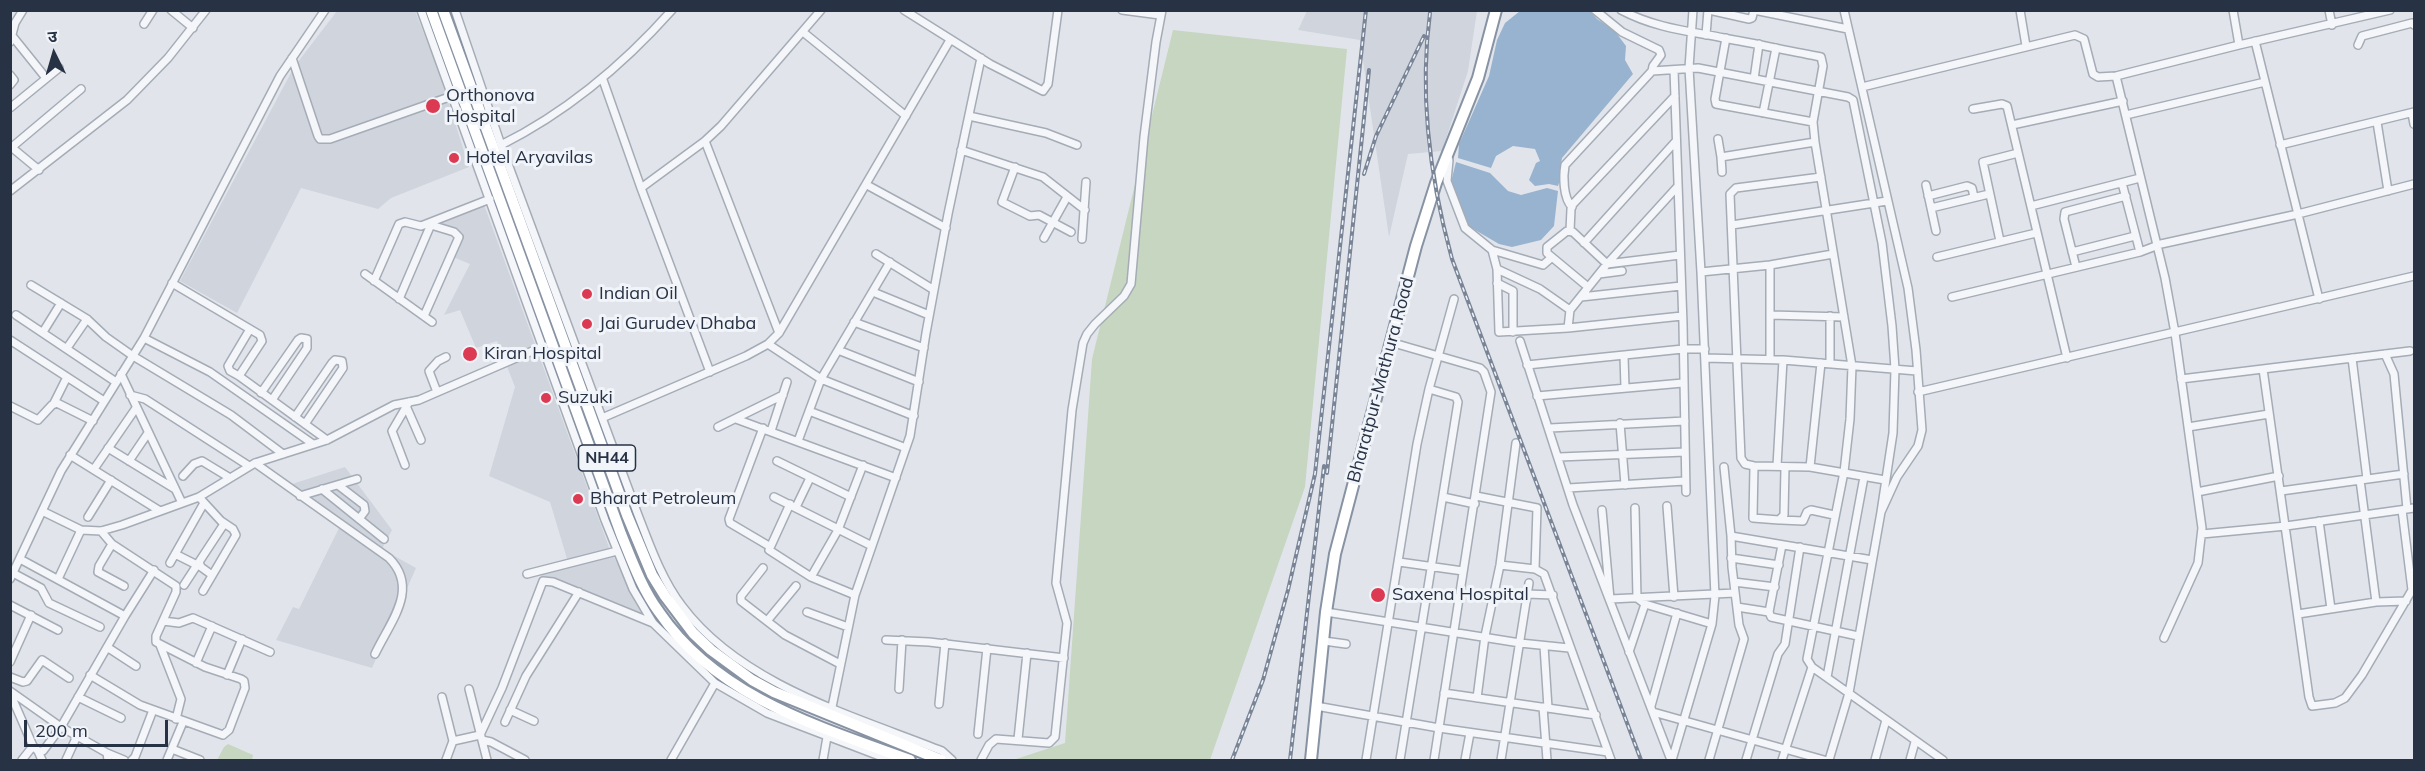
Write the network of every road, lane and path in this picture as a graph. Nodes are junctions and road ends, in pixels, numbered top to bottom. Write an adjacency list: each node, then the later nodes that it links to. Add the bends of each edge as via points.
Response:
1 (22, 10): 37 (street)
2 (153, 10): 28 (street)
3 (171, 10): 31 (street)
4 (206, 10): 31 (street)
5 (325, 10): 45 (street)
6 (421, 10): 63 (street)
7 (431, 10): 79 (highway, NH44)
8 (443, 10): 489 (highway, NH44, via 627,515 665,596 693,633 752,680 828,716)
9 (455, 10): 85 (street)
10 (672, 10): 56 (street)
11 (821, 10): 34 (street)
12 (904, 10): 38 (street)
13 (1058, 10): 46 (street, via 1048,84 1043,91)
14 (1122, 10): 27 (street)
15 (1496, 10): 89 (highway, Bharatpur-Mathura Road, via 1478,78)
16 (1595, 10): 50 (street, via 1618,29 1659,50)
17 (1621, 10): 33 (street, via 1673,30)
18 (1692, 10): 33 (street)
19 (1709, 10): 26 (street); 35 (street)
20 (1754, 10): 26 (street, via 1749,19); 32 (street)
21 (1844, 10): 32 (street)
22 (2020, 10): 43 (street)
23 (2233, 10): 41 (street)
24 (2329, 10): 29 (street)
25 (2390, 10): 29 (street)
26 (1722, 12)
27 (1161, 13): 419 (street, via 1144,137 1131,284 1084,339 1072,410 1056,583 1067,618)
28 (144, 24)
29 (2332, 25): 39 (street)
30 (2415, 25): 42 (street, via 2362,36)
31 (192, 28): 94 (street, via 127,100)
32 (1848, 29): 60 (street)
33 (1691, 31): 35 (street); 48 (street)
34 (803, 32): 74 (street); 82 (street)
35 (1706, 34): 36 (street)
36 (1726, 38): 40 (street); 51 (street)
37 (12, 39): 54 (street)
38 (950, 40): 46 (street); 74 (street)
39 (2255, 42): 41 (street); 58 (street)
40 (1759, 44): 44 (street); 55 (street)
41 (2239, 45): 53 (street)
42 (2358, 45)
43 (2026, 46): 53 (street, via 2080,36 2093,74); 60 (street)
44 (1776, 48): 57 (street); 62 (street, via 1821,57)
45 (292, 58): 63 (street, via 320,139 330,139); 156 (street)
46 (981, 58): 75 (street)
47 (59, 68): 54 (street)
48 (1689, 68): 49 (street); 51 (street); 150 (street)
49 (1674, 70): 50 (street); 64 (street)
50 (1652, 71): 116 (street, via 1565,165 1566,190)
51 (1721, 72): 55 (street); 72 (street, via 1716,104)
52 (10, 75): 59 (street, via 15,80)
53 (2116, 76): 67 (street)
54 (46, 78): 68 (street)
55 (1754, 79): 57 (street)
56 (603, 80): 85 (street, via 560,111); 104 (street)
57 (1770, 82): 62 (street); 72 (street)
58 (2265, 82): 73 (street); 87 (street)
59 (10, 86)
60 (1862, 87): 65 (street)
61 (81, 89): 88 (street)
62 (1818, 91): 66 (street); 76 (street)
63 (452, 96): 70 (street)
64 (1675, 96): 83 (street); 116 (street)
65 (1864, 98): 66 (street); 113 (street)
66 (1853, 100): 114 (street)
67 (2123, 101): 73 (street); 80 (street)
68 (10, 108)
69 (1973, 109): 80 (street, via 2004,104)
70 (459, 113): 79 (highway); 112 (street)
71 (2413, 113): 77 (street); 78 (street)
72 (1763, 114): 76 (street)
73 (2126, 115): 97 (street)
74 (906, 116): 100 (street)
75 (969, 116): 86 (street, via 1037,131); 90 (street)
76 (1812, 122): 84 (street)
77 (2377, 122): 87 (street); 106 (street)
78 (2415, 124)
79 (472, 125): 488 (highway, NH44, via 621,534 658,611 694,653 758,699)
80 (2012, 125): 91 (street)
81 (1718, 139): 92 (street)
82 (705, 141): 104 (street); 184 (street)
83 (1676, 141): 103 (street); 133 (street)
84 (1815, 142): 92 (street); 96 (street)
85 (501, 145): 244 (street)
86 (1077, 145)
87 (2280, 145): 120 (street)
88 (11, 146): 94 (street)
89 (1451, 146): 135 (street, via 1447,181 1465,228); 189 (highway, Bharatpur-Mathura Road, via 1428,208)
90 (961, 150): 93 (street); 124 (street)
91 (2018, 153): 107 (street, via 1984,161); 115 (street)
92 (1721, 157): 95 (street)
93 (1015, 167): 110 (street, via 1049,181); 121 (street, via 1002,202)
94 (39, 170): 105 (street)
95 (1722, 172)
96 (1821, 177): 119 (street); 123 (street, via 1733,189)
97 (2140, 178): 99 (street); 134 (street)
98 (1086, 182): 118 (street)
99 (2122, 183): 109 (street); 115 (street)
100 (867, 184): 124 (street); 184 (street)
101 (2415, 184): 106 (street)
102 (1926, 185): 108 (street)
103 (1678, 186): 140 (street); 144 (street)
104 (641, 188): 216 (street)
105 (10, 191)
106 (2388, 191): 120 (street)
107 (1989, 194): 111 (street); 132 (street)
108 (1928, 196): 111 (street, via 1967,186 1972,188); 117 (street)
109 (2126, 196): 129 (street); 136 (street, via 2066,212 2064,219)
110 (1067, 197): 118 (street); 121 (street)
111 (1974, 197): 117 (street)
112 (490, 199): 122 (street); 191 (street)
113 (1887, 201): 114 (street); 215 (street, via 1908,288)
114 (1872, 204): 119 (street); 213 (street, via 1886,270)
115 (2031, 206): 128 (street)
116 (1572, 207): 125 (street)
117 (1931, 208): 126 (street)
118 (1085, 210): 131 (street)
119 (1826, 212): 123 (street); 139 (street)
120 (2298, 214): 134 (street); 167 (street)
121 (1052, 222): 127 (street); 130 (street)
122 (432, 223): 155 (street, via 399,224); 165 (street); 173 (street, via 459,237)
123 (1732, 225): 148 (street)
124 (946, 228): 161 (street)
125 (1570, 231): 133 (street); 142 (street, via 1547,247)
126 (1936, 231)
127 (1071, 232)
128 (2036, 233): 132 (street); 153 (street)
129 (2135, 236): 136 (street); 137 (street)
130 (1044, 238)
131 (1082, 239)
132 (2000, 241): 141 (street)
133 (1584, 243): 144 (street)
134 (2155, 245): 137 (street); 185 (street)
135 (1492, 250): 142 (street, via 1543,265); 147 (street)
136 (2072, 252): 146 (street)
137 (2140, 252): 146 (street)
138 (876, 254): 143 (street)
139 (1833, 254): 145 (street); 176 (street)
140 (1680, 255): 144 (street); 159 (street)
141 (1937, 257)
142 (1551, 258): 160 (street)
143 (890, 262): 161 (street); 162 (street)
144 (1607, 264): 152 (street)
145 (1770, 265): 148 (street); 172 (street)
146 (2076, 267): 153 (street)
147 (1497, 269): 157 (street); 169 (street, via 1540,289)
148 (1733, 269): 150 (street); 203 (street)
149 (1622, 271): 152 (street)
150 (1701, 272): 195 (street)
151 (365, 274): 155 (street)
152 (1599, 274): 160 (street)
153 (2047, 274): 164 (street); 205 (street)
154 (2415, 276): 167 (street)
155 (374, 281): 165 (street)
156 (172, 283): 181 (street); 186 (street)
157 (1497, 283): 183 (street, via 1513,291); 183 (street, via 1498,331)
158 (31, 285): 168 (street)
159 (1681, 285): 163 (street); 174 (street)
160 (1588, 287): 163 (street)
161 (934, 290): 171 (street)
162 (873, 292): 171 (street); 179 (street)
163 (1581, 297): 169 (street)
164 (1952, 297)
165 (399, 299): 173 (street)
166 (1454, 299): 200 (street)
167 (2319, 299): 185 (street)
168 (61, 303): 177 (street); 182 (street)
169 (1570, 310): 180 (street)
170 (16, 315): 182 (street)
171 (929, 315): 193 (street)
172 (1771, 315): 175 (street); 207 (street)
173 (424, 316): 178 (street)
174 (1683, 316): 180 (street); 194 (street)
175 (1830, 316): 176 (street); 210 (street)
176 (1844, 316): 212 (street)
177 (87, 320): 192 (street); 199 (street)
178 (432, 322)
179 (854, 322): 193 (street); 196 (street)
180 (1568, 328): 183 (street)
181 (250, 329): 218 (street, via 262,341); 218 (street, via 228,366)
182 (43, 332): 192 (street)
183 (1513, 332)
184 (779, 333): 190 (street)
185 (2175, 333): 205 (street); 221 (street)
186 (144, 338): 199 (street); 259 (street, via 210,372)
187 (10, 340): 219 (street)
188 (1520, 341): 211 (street)
189 (1390, 342): 200 (street); 380 (highway, Bharatpur-Mathura Road, via 1335,554)
190 (768, 344): 216 (street); 220 (street)
191 (544, 346): 228 (street); 335 (street)
192 (67, 348): 222 (street)
193 (924, 348): 224 (street)
194 (1683, 349): 195 (street); 201 (street); 225 (street)
195 (1705, 349): 204 (street)
196 (838, 350): 220 (street); 224 (street)
197 (2410, 351): 198 (street)
198 (2385, 354): 206 (street); 279 (street, via 2394,374)
199 (133, 356): 217 (street); 263 (street, via 209,401)
200 (1438, 356): 227 (street); 304 (street, via 1482,369 1490,389)
201 (1624, 356): 211 (street); 226 (street)
202 (446, 357): 228 (street, via 429,371)
203 (1738, 357): 204 (street); 207 (street); 272 (street, via 1741,458 1745,464)
204 (1705, 358): 369 (street)
205 (2067, 358): 229 (street)
206 (2352, 358): 214 (street); 287 (street)
207 (1770, 359): 208 (street)
208 (1784, 360): 209 (street); 273 (street)
209 (1821, 363): 210 (street); 276 (street)
210 (1830, 363): 212 (street)
211 (1527, 365): 233 (street)
212 (1852, 366): 213 (street); 278 (street)
213 (1895, 369): 215 (street); 289 (street, via 1893,433)
214 (2263, 369): 221 (street); 241 (street)
215 (1917, 371): 229 (street)
216 (710, 372): 244 (street)
217 (121, 374): 222 (street); 231 (street)
218 (240, 376): 230 (street)
219 (67, 377): 235 (street); 236 (street)
220 (820, 379): 240 (street); 242 (street)
221 (2181, 379): 250 (street)
222 (116, 382): 235 (street)
223 (787, 382): 232 (street)
224 (919, 382): 242 (street)
225 (1683, 383): 226 (street); 247 (street)
226 (1625, 388): 233 (street)
227 (1429, 389): 303 (street, via 1456,397 1458,402); 342 (street)
228 (436, 392): 237 (street)
229 (1918, 392): 315 (street, via 1921,439)
230 (261, 393): 234 (street); 234 (street, via 298,340 307,339 307,348)
231 (130, 395): 239 (street); 269 (street, via 145,399)
232 (783, 395): 245 (street); 253 (street)
233 (1537, 396): 252 (street)
234 (272, 400): 243 (street)
235 (104, 401): 246 (street)
236 (54, 403): 238 (street, via 38,420); 246 (street)
237 (408, 404): 255 (street, via 394,405); 256 (street); 270 (street, via 392,431)
238 (10, 406)
239 (136, 408): 254 (street); 260 (street)
240 (809, 411): 257 (street); 261 (street)
241 (2270, 414): 250 (street); 281 (street)
242 (914, 416): 261 (street)
243 (295, 417): 249 (street); 249 (street, via 332,363 342,361 343,368)
244 (602, 418): 442 (street, via 654,552 682,606 737,659)
245 (736, 419): 251 (street); 253 (street)
246 (93, 421): 265 (street)
247 (1685, 421): 248 (street); 262 (street)
248 (1620, 423): 252 (street); 264 (street)
249 (305, 424): 255 (street)
250 (2188, 426): 298 (street)
251 (718, 427)
252 (1550, 428): 266 (street)
253 (767, 429): 257 (street); 332 (street, via 729,519)
254 (148, 434): 267 (street); 295 (street)
255 (327, 440): 259 (street)
256 (421, 440)
257 (798, 441): 271 (street)
258 (1516, 443): 307 (street)
259 (313, 444): 263 (street)
260 (108, 448): 267 (street); 277 (street)
261 (906, 448): 285 (street)
262 (1685, 452): 264 (street); 290 (street)
263 (282, 454): 269 (street)
264 (1623, 454): 266 (street); 292 (street)
265 (70, 455): 277 (street); 313 (street)
266 (1559, 457): 293 (street)
267 (129, 461): 295 (street)
268 (777, 461): 284 (street)
269 (252, 464): 283 (street); 299 (street)
270 (405, 465)
271 (863, 465): 285 (street); 302 (street)
272 (1754, 466): 273 (street); 320 (street, via 1753,518)
273 (1777, 466): 275 (street)
274 (1724, 467): 328 (street)
275 (1785, 467): 276 (street); 320 (street, via 1785,509)
276 (1810, 467): 278 (street)
277 (94, 469): 288 (street)
278 (1844, 472): 282 (street); 316 (street)
279 (2404, 474): 287 (street); 311 (street)
280 (183, 476): 283 (street, via 202,461)
281 (2278, 476): 296 (street); 298 (street)
282 (1864, 477): 289 (street); 338 (street)
283 (230, 478): 300 (street)
284 (810, 478): 302 (street); 308 (street)
285 (896, 478): 333 (street)
286 (357, 479): 291 (street)
287 (2364, 479): 296 (street); 317 (street)
288 (111, 480): 314 (street); 318 (street)
289 (1885, 480): 315 (street)
290 (1685, 481): 292 (street); 297 (street)
291 (338, 484): 294 (street); 319 (street, via 364,505)
292 (1625, 485): 293 (street)
293 (1568, 488): 372 (street)
294 (322, 489): 299 (street); 319 (street)
295 (176, 490): 305 (street)
296 (2281, 491): 323 (street)
297 (1686, 492)
298 (2197, 492): 327 (street)
299 (300, 496): 418 (street, via 399,569 404,586 402,599)
300 (199, 497): 305 (street); 306 (street)
301 (774, 497): 308 (street)
302 (851, 497): 325 (street)
303 (1443, 498): 304 (street); 347 (street)
304 (1475, 500): 307 (street); 351 (street)
305 (182, 503): 314 (street)
306 (204, 503): 322 (street); 337 (street)
307 (1508, 503): 345 (street); 349 (street, via 1537,508)
308 (793, 506): 325 (street); 332 (street)
309 (1667, 506): 370 (street)
310 (1635, 508): 371 (street)
311 (2408, 509): 317 (street); 373 (street, via 2412,590)
312 (1602, 510): 372 (street)
313 (42, 511): 324 (street); 340 (street)
314 (160, 511): 326 (street)
315 (1881, 512): 341 (street)
316 (1834, 515): 320 (street, via 1811,510 1803,521); 336 (street)
317 (2364, 515): 321 (street); 374 (street)
318 (88, 517)
319 (359, 519): 329 (street)
320 (1781, 520)
321 (2319, 522): 323 (street); 378 (street)
322 (224, 524): 344 (street); 353 (street, via 236,535)
323 (2286, 526): 327 (street); 383 (street)
324 (81, 530): 326 (street); 356 (street)
325 (838, 530): 333 (street); 355 (street)
326 (101, 531): 330 (street)
327 (2202, 534): 402 (street, via 2198,563)
328 (1731, 536): 331 (street); 339 (street)
329 (384, 539)
330 (112, 544): 350 (street); 360 (street, via 98,572)
331 (1782, 545): 334 (street); 346 (street)
332 (769, 546): 355 (street, via 771,552)
333 (872, 546): 367 (street)
334 (1800, 547): 336 (street); 390 (street)
335 (617, 550): 352 (street); 389 (street, via 633,589)
336 (1827, 552): 338 (street); 394 (street)
337 (175, 554): 343 (street); 344 (street)
338 (1848, 555): 341 (street); 398 (street)
339 (1731, 558): 346 (street); 357 (street)
340 (20, 559): 354 (street); 356 (street)
341 (1872, 560): 401 (street)
342 (1399, 562): 347 (street); 386 (street)
343 (170, 563)
344 (198, 563): 353 (street); 359 (street)
345 (1500, 565): 349 (street); 400 (street)
346 (1779, 565): 362 (street)
347 (1431, 567): 351 (street); 393 (street)
348 (763, 568): 388 (street, via 740,600)
349 (1535, 569): 368 (street, via 1544,574)
350 (154, 570): 385 (street); 387 (street, via 177,588)
351 (1463, 571): 399 (street)
352 (527, 574)
353 (212, 575): 363 (street)
354 (12, 576): 395 (street, via 41,588 49,603)
355 (811, 577): 367 (street)
356 (58, 579): 385 (street)
357 (1734, 582): 362 (street); 365 (street)
358 (1529, 583): 366 (street)
359 (184, 585)
360 (124, 586)
361 (796, 586): 388 (street)
362 (1775, 587): 381 (street)
363 (203, 591)
364 (579, 592): 389 (street); 446 (street, via 531,667); 462 (street, via 547,580 540,585)
365 (1735, 593): 369 (street); 377 (street)
366 (1527, 594): 368 (street); 408 (street)
367 (855, 595): 396 (street)
368 (1553, 595): 414 (street)
369 (1714, 596): 370 (street); 391 (street)
370 (1674, 597): 371 (street)
371 (1638, 598): 372 (street); 376 (street)
372 (1610, 599): 415 (street)
373 (2406, 601): 374 (street); 383 (street, via 2345,698 2322,705 2312,706 2309,697)
374 (2376, 602): 378 (street)
375 (10, 604): 384 (street)
376 (1645, 604): 382 (street); 415 (street)
377 (1737, 607): 381 (street); 458 (street, via 1744,639)
378 (2331, 609): 383 (street)
379 (807, 612): 396 (street)
380 (1326, 612): 386 (street); 406 (highway, Bharatpur-Mathura Road)
381 (1769, 612): 390 (street, via 1774,619)
382 (1677, 613): 391 (street); 444 (street)
383 (2298, 614)
384 (30, 615): 397 (street); 420 (street)
385 (125, 616): 412 (street)
386 (1388, 620): 393 (street); 448 (street)
387 (163, 621): 392 (street, via 179,623 193,618); 410 (street, via 155,640)
388 (767, 621): 422 (street)
389 (653, 622): 430 (street)
390 (1790, 622): 394 (street); 466 (street)
391 (1712, 624): 452 (street)
392 (212, 626): 403 (street); 421 (street)
393 (1422, 626): 399 (street); 455 (street)
394 (1812, 626): 398 (street); 424 (street, via 1807,659)
395 (100, 627)
396 (848, 627): 422 (street)
397 (58, 630)
398 (1835, 630): 401 (street); 428 (street)
399 (1453, 632): 400 (street); 434 (street)
400 (1485, 636): 408 (street); 438 (street)
401 (1858, 636): 435 (street)
402 (2164, 638)
403 (242, 639): 416 (street); 426 (street)
404 (886, 639): 405 (street)
405 (902, 640): 407 (street); 432 (street)
406 (1324, 641): 409 (street); 441 (highway, Bharatpur-Mathura Road)
407 (945, 643): 413 (street); 440 (street)
408 (1520, 643): 411 (street); 439 (street)
409 (1346, 644)
410 (160, 645): 421 (street); 450 (street, via 181,699)
411 (1544, 646): 414 (street); 443 (street)
412 (107, 647): 423 (street); 425 (street)
413 (987, 648): 417 (street); 460 (street)
414 (1569, 648): 447 (street)
415 (1629, 651): 444 (street)
416 (270, 652)
417 (1027, 653): 419 (street); 465 (street)
418 (375, 654)
419 (1064, 658): 465 (street, via 1053,741)
420 (10, 662)
421 (196, 663): 426 (street)
422 (840, 664): 442 (street)
423 (136, 666)
424 (1812, 667): 428 (street); 472 (street)
425 (90, 675): 436 (street); 445 (street)
426 (227, 675): 450 (street, via 241,679 245,685 227,734)
427 (10, 677): 429 (street, via 25,682 42,660)
428 (1827, 677): 435 (street)
429 (69, 678)
430 (715, 683): 463 (street, via 763,711); 485 (street)
431 (469, 689): 462 (street)
432 (899, 689)
433 (10, 692): 456 (street); 470 (street)
434 (1444, 693): 438 (street); 457 (street)
435 (1849, 693): 451 (street); 505 (street)
436 (78, 698): 449 (street); 456 (street)
437 (442, 698): 467 (street)
438 (1477, 698): 439 (street)
439 (1511, 703): 443 (street); 464 (street)
440 (939, 704)
441 (1316, 706): 448 (street); 492 (highway, Bharatpur-Mathura Road)
442 (832, 707): 490 (street, via 942,751)
443 (1546, 708): 447 (street); 469 (street)
444 (1652, 709): 452 (street); 500 (street)
445 (153, 710): 450 (street); 479 (street)
446 (510, 710): 453 (street); 454 (street)
447 (1596, 715): 473 (street)
448 (1374, 716): 455 (street); 493 (street)
449 (120, 718)
450 (179, 720): 471 (street)
451 (1886, 720): 468 (street); 506 (street)
452 (1685, 721): 458 (street); 500 (street)
453 (505, 722)
454 (534, 722)
455 (1407, 722): 457 (street); 494 (street)
456 (62, 727): 461 (street); 470 (street, via 47,747)
457 (1439, 728): 459 (street); 495 (street)
458 (1718, 730): 466 (street); 501 (street)
459 (1470, 733): 464 (street); 496 (street)
460 (978, 734)
461 (77, 736): 474 (street); 477 (street)
462 (481, 737): 467 (street); 483 (street); 484 (street)
463 (827, 737): 486 (street); 487 (street)
464 (1505, 738): 469 (street); 497 (street)
465 (1018, 740): 491 (street, via 996,738)
466 (1753, 740): 472 (street); 502 (street)
467 (453, 741): 482 (street)
468 (1915, 742): 507 (street); 508 (street)
469 (1546, 744): 473 (street); 498 (street)
470 (36, 749): 475 (street); 476 (street)
471 (172, 749): 480 (street); 481 (street)
472 (1785, 750): 503 (street); 504 (street)
473 (1608, 752): 499 (street)
474 (108, 757): 478 (street)
475 (22, 760)
476 (42, 760)
477 (66, 760)
478 (124, 760)
479 (132, 760)
480 (167, 760)
481 (200, 760)
482 (446, 760)
483 (487, 760)
484 (522, 760)
485 (671, 760)
486 (823, 760)
487 (890, 760)
488 (910, 760)
489 (941, 760)
490 (952, 760)
491 (981, 760)
492 (1311, 760)
493 (1366, 760)
494 (1400, 760)
495 (1434, 760)
496 (1465, 760)
497 (1501, 760)
498 (1547, 760)
499 (1611, 760)
500 (1672, 760)
501 (1709, 760)
502 (1746, 760)
503 (1782, 760)
504 (1824, 760)
505 (1829, 760)
506 (1875, 760)
507 (1910, 760)
508 (1943, 760)

